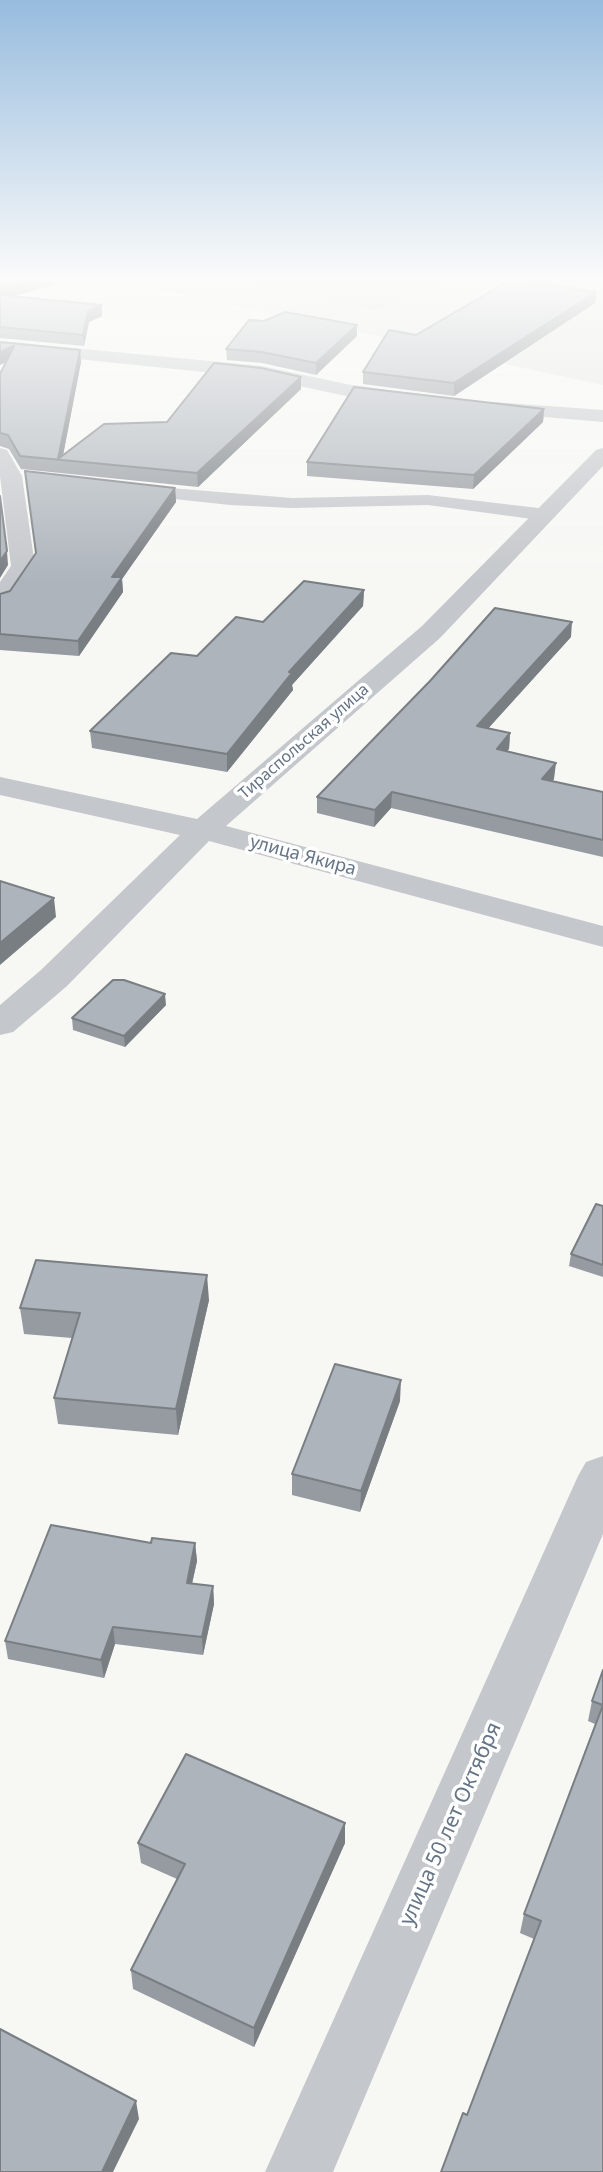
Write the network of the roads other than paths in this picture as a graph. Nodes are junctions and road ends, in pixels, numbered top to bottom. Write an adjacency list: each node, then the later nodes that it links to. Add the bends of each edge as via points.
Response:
1 (296, 379): 2 (street)
2 (423, 401)
3 (474, 407): 4 (street)
4 (603, 416)
5 (0, 454): 9 (street, via 18,477 23,566)
6 (603, 454): 8 (street, Тираспольская улица)
7 (120, 488): 8 (lane, via 292,503 428,500)
8 (547, 515): 11 (street, Тираспольская улица, via 431,632)
9 (0, 600)
10 (0, 786): 11 (street, улица Якира)
11 (203, 830): 12 (street, улица Якира); 13 (street, Тираспольская улица, via 54,978)
12 (603, 936)
13 (0, 1024)
14 (603, 1476): 15 (street, улица 50 лет Октября)
15 (299, 2172)

